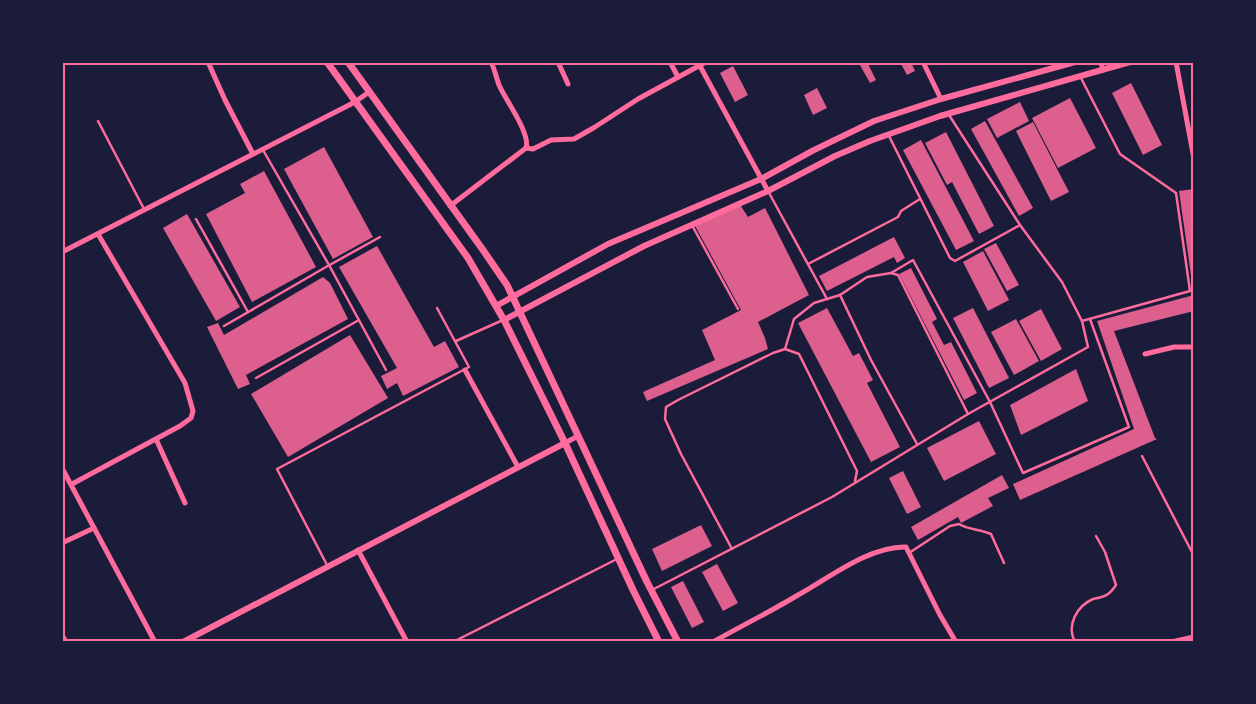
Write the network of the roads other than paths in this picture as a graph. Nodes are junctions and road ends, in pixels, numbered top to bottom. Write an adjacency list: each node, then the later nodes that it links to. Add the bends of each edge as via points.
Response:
1 (208, 62): 25 (street)
2 (327, 62): 19 (main road)
3 (348, 62): 17 (main road)
4 (492, 62): 23 (street, via 498,83 528,144)
5 (558, 62): 16 (street)
6 (670, 62): 15 (street)
7 (706, 62): 12 (street)
8 (923, 62): 18 (street)
9 (1075, 62): 18 (street)
10 (1130, 62): 13 (street)
11 (1176, 62): 26 (street)
12 (700, 66): 15 (street); 27 (street)
13 (1102, 66): 14 (street)
14 (1081, 76): 20 (street); 49 (lane, via 1120,154 1176,193 1190,291)
15 (678, 77): 23 (street, via 574,139 551,140 533,149)
16 (568, 84)
17 (368, 92): 19 (street); 30 (main road)
18 (941, 99): 27 (street, via 852,131)
19 (355, 102): 24 (street); 44 (main road, via 468,258)
20 (948, 114): 22 (street); 34 (lane)
21 (98, 121): 31 (lane)
22 (888, 134): 28 (street, via 835,156); 29 (lane)
23 (526, 148): 30 (street)
24 (263, 149): 25 (street); 39 (lane)
25 (254, 154): 31 (street)
26 (1194, 159)
27 (761, 179): 28 (street); 42 (street, via 608,244)
28 (768, 191): 33 (street); 38 (lane)
29 (920, 199): 34 (lane, via 944,248 955,261); 38 (lane, via 901,211 898,217)
30 (450, 206): 42 (main road)
31 (145, 210): 35 (street)
32 (196, 220): 48 (lane)
33 (692, 225): 46 (lane); 47 (street, via 644,246)
34 (1020, 225): 52 (lane, via 1062,282)
35 (98, 234): 37 (street); 64 (street, via 185,383 193,410 191,418)
36 (380, 237): 39 (lane)
37 (63, 252)
38 (808, 264): 43 (lane)
39 (329, 265): 48 (lane); 50 (lane)
40 (891, 273): 41 (lane, via 867,277); 61 (lane, via 914,260); 62 (lane, via 898,275)
41 (840, 295): 43 (lane); 66 (lane)
42 (512, 296): 44 (street); 47 (main road)
43 (827, 299): 56 (lane, via 814,302 794,318)
44 (496, 306): 51 (main road)
45 (437, 308): 54 (lane)
46 (738, 309)
47 (519, 311): 51 (street); 63 (main road)
48 (249, 312): 53 (lane)
49 (1090, 319): 52 (lane); 61 (lane, via 1129,427 1023,472)
50 (359, 320): 58 (lane); 60 (lane)
51 (504, 320): 54 (lane); 65 (main road)
52 (1082, 321): 61 (lane, via 1088,346)
53 (224, 326)
54 (456, 341): 59 (lane, via 469,367)
55 (1194, 347): 57 (street, via 1174,347)
56 (785, 349): 70 (lane, via 799,354 857,471); 76 (lane, via 666,407 665,420 680,454)
57 (1145, 354)
58 (386, 370)
59 (465, 370): 68 (street); 82 (lane, via 277,469)
60 (256, 378)
61 (990, 402): 62 (lane)
62 (968, 414): 66 (lane)
63 (578, 436): 65 (street); 83 (main road)
64 (156, 439): 71 (street); 72 (street)
65 (565, 443): 68 (street); 80 (main road)
66 (917, 444): 70 (lane)
67 (1142, 456): 79 (lane)
68 (518, 467): 77 (street)
69 (62, 468): 71 (street)
70 (855, 481): 76 (lane, via 832,497)
71 (72, 484): 73 (street)
72 (185, 503)
73 (94, 528): 75 (street); 87 (street)
74 (1096, 536): 95 (lane, via 1116,585 1107,595 1082,605 1073,619)
75 (62, 543)
76 (732, 548): 83 (lane)
77 (358, 550): 82 (street); 89 (street)
78 (909, 553): 81 (lane, via 950,526 959,524 992,534); 93 (street, via 906,546 898,546 860,558); 94 (street)
79 (1194, 556)
80 (618, 558): 90 (lane); 91 (main road)
81 (1004, 563)
82 (328, 567): 88 (street)
83 (651, 590): 92 (main road)
84 (62, 635): 86 (street)
85 (1194, 638): 96 (main road)
86 (66, 642)
87 (155, 642)
88 (183, 642)
89 (407, 642)
90 (452, 642)
91 (659, 642)
92 (678, 642)
93 (713, 642)
94 (956, 642)
95 (1075, 642)
96 (1176, 642)

